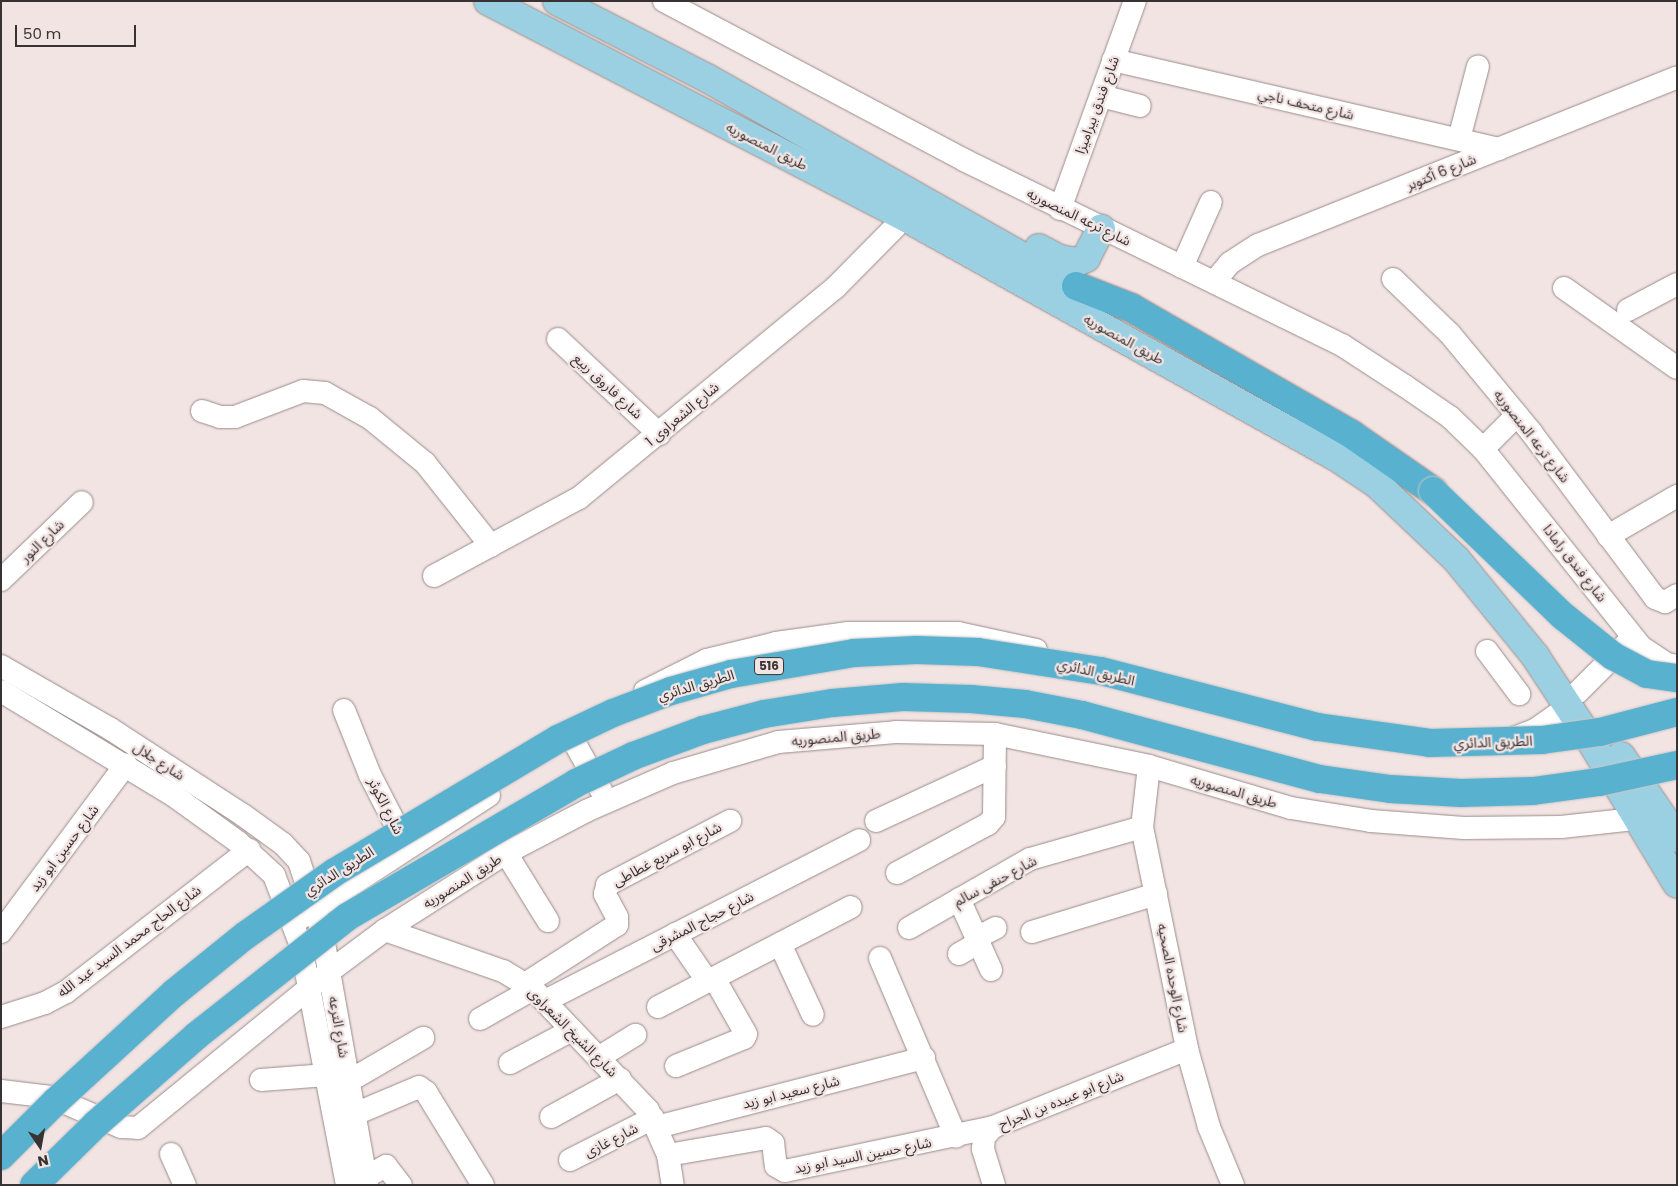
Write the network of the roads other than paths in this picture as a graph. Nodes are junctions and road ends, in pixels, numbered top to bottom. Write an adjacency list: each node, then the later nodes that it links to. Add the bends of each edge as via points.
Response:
1 (488, 1): 15 (main road, طريق المنصوريه)
2 (557, 1): 14 (main road, طريق المنصوريه, via 707,78)
3 (664, 1): 13 (street, شارع ترعه المنصوريه)
4 (1135, 1): 5 (street, شارع فندق بيراميزا)
5 (1113, 60): 8 (street, شارع فندق بيراميزا); 10 (street, شارع متحف ناجي)
6 (1478, 66): 10 (street)
7 (1677, 77): 11 (street, شارع 6 أكتوبر)
8 (1101, 96): 9 (street); 13 (street, شارع فندق بيراميزا)
9 (1140, 106)
10 (1459, 139): 11 (street, شارع متحف ناجي)
11 (1499, 149): 19 (street, شارع 6 أكتوبر, via 1248,250 1230,263)
12 (1211, 202): 17 (street)
13 (1060, 209): 16 (street, شارع ترعه المنصوريه)
14 (947, 212): 16 (main road, via 981,220 1060,258 1077,262 1086,258); 21 (main road, طريق المنصوريه)
15 (905, 217): 28 (street, شارع الشعراوى 1, via 835,288); 39 (main road, طريق المنصوريه, via 1335,456 1377,484 1456,560)
16 (1101, 229): 17 (street, شارع ترعه المنصوريه)
17 (1182, 267): 19 (street, شارع ترعه المنصوريه)
18 (1393, 279): 27 (street, شارع ترعه المنصوريه, via 1450,334)
19 (1214, 282): 29 (street, شارع ترعه المنصوريه, via 1342,345 1450,417)
20 (1677, 284): 23 (street)
21 (1076, 286): 39 (main road, طريق المنصوريه, via 1378,471 1437,522); 42 (highway, bridge, via 1116,300 1157,322 1351,434 1433,491 1563,616 1612,656 1647,674)
22 (1564, 288): 25 (street)
23 (1628, 310)
24 (558, 339): 28 (street, شارع فاروق ربيع)
25 (1677, 368)
26 (202, 411): 33 (street, via 220,417 235,417 303,391 325,393 370,418 425,463)
27 (1518, 415): 29 (street); 32 (street, شارع ترعه المنصوريه)
28 (658, 434): 33 (street, شارع الشعراوى 1, via 579,498)
29 (1483, 448): 37 (street, شارع فندق رامادا)
30 (1677, 496): 32 (street)
31 (82, 502): 35 (street, شارع النور)
32 (1608, 536): 36 (street, شارع ترعه المنصوريه)
33 (491, 546): 34 (street, شارع الشعراوى 1)
34 (434, 576)
35 (1, 580)
36 (1669, 599)
37 (1633, 637): 41 (street, شارع فندق رامادا, via 1667,664); 44 (street)
38 (1487, 651): 39 (street, via 1512,686)
39 (1540, 652): 44 (main road, طريق المنصوريه)
40 (1, 666): 43 (street, شارع جلال)
41 (1677, 666)
42 (1677, 678)
43 (12, 689): 49 (street, شارع جلال); 63 (street, شارع جلال, via 109,728 283,844)
44 (1573, 699): 48 (street, via 1541,726 1516,737 1482,743 1454,742 1356,730 984,638 958,633 884,631 812,637 707,660 657,684); 54 (main road, طريق المنصوريه)
45 (344, 710): 60 (street, شارع الكوثر, via 370,775)
46 (1677, 712): 112 (highway, الطريق الدائري / 516, bridge, via 1600,732 1542,740 1430,743 1318,727 1101,672 978,652 854,653 731,674 630,706 558,739 335,872 246,935 174,993)
47 (995, 734): 51 (street); 52 (street, طريق المنصوريه); 53 (street, طريق المنصوريه, via 896,732 778,742 673,773)
48 (573, 740): 53 (street); 60 (street)
49 (126, 764): 61 (street, شارع جلال); 76 (street, شارع حسين ابو زيد)
50 (1677, 765): 116 (highway, bridge, via 1599,782 1533,791 1461,793 1390,789 1320,779 1082,714 1025,704 903,697 832,702 764,714 703,730 576,784 347,917 196,1036 96,1124)
51 (995, 766): 56 (street); 64 (street, via 996,808 988,824)
52 (1148, 766): 54 (street, طريق المنصوريه, via 1291,808 1372,821 1464,828 1561,827); 57 (street, شارع الوحده الصحيه)
53 (607, 802): 62 (street, طريق المنصوريه)
54 (1650, 818): 58 (main road, طريق المنصوريه); 65 (main road, طريق المنصوريه)
55 (730, 821): 87 (street, شارع ابو سريع غطاطى, via 608,885 604,891 617,917 617,925)
56 (876, 821)
57 (1142, 827): 67 (street, شارع الوحده الصحيه); 69 (street, شارع حنفى سالم, via 1030,860)
58 (1677, 838)
59 (859, 840): 78 (street, شارع حجاج المشرقى)
60 (407, 848): 68 (street, شارع الكوثر); 71 (street)
61 (249, 850): 66 (street, شارع جلال); 90 (street, شارع الحاج محمد السيد عبد الله, via 66,992)
62 (506, 853): 68 (street, طريق المنصوريه); 72 (street)
63 (304, 872): 66 (street); 71 (street, شارع الترعه)
64 (897, 873)
65 (1677, 884)
66 (281, 886): 73 (street, شارع الترعه)
67 (1156, 894): 77 (street); 95 (street, شارع الوحده الصحيه)
68 (433, 899): 75 (street, طريق المنصوريه)
69 (959, 899): 74 (street, شارع حنفى سالم); 79 (street)
70 (851, 907): 80 (street)
71 (315, 909): 73 (street); 84 (street, شارع الترعه)
72 (548, 921)
73 (293, 923): 86 (street, شارع الترعه)
74 (909, 928)
75 (385, 930): 84 (street, طريق المنصوريه); 87 (street, شارع الشيخ الشعراوى, via 503,971)
76 (1, 932)
77 (1032, 932)
78 (675, 934): 85 (street); 87 (street, شارع حجاج المشرقى)
79 (983, 936): 81 (street); 83 (street)
80 (780, 944): 85 (street); 89 (street)
81 (959, 954)
82 (880, 958): 97 (street)
83 (990, 970)
84 (330, 971): 86 (street, طريق المنصوريه); 103 (street, شارع الترعه)
85 (711, 980): 88 (street); 99 (street, via 746,1034 744,1038)
86 (310, 986): 100 (street, شارع الترعه); 104 (street, طريق المنصوريه, via 138,1128 121,1127 51,1097)
87 (535, 992): 91 (street); 92 (street, شارع الشيخ الشعراوى)
88 (658, 1007)
89 (813, 1015)
90 (1, 1018)
91 (480, 1018)
92 (572, 1030): 96 (street, شارع الشيخ الشعراوى); 98 (street)
93 (635, 1035): 96 (street)
94 (423, 1038): 103 (street)
95 (1187, 1049): 108 (street, شارع ابو عبيده بن الجراح); 121 (street, شارع الوحده الصحيه, via 1209,1127)
96 (598, 1058): 102 (street, شارع الشيخ الشعراوى)
97 (924, 1058): 107 (street, شارع سعيد ابو زيد); 109 (street)
98 (510, 1064)
99 (676, 1066)
100 (327, 1075): 101 (street); 114 (street, شارع الترعه)
101 (262, 1080)
102 (620, 1080): 106 (street); 107 (street, شارع الشيخ الشعراوى, via 637,1096)
103 (349, 1081): 105 (street, شارع الترعه)
104 (1, 1091)
105 (355, 1114): 114 (street, شارع الترعه); 119 (street, via 420,1086)
106 (551, 1117)
107 (655, 1122): 111 (street, شارع الشيخ الشعراوى); 113 (street, شارع غازى)
108 (993, 1127): 109 (street, شارع حسين السيد ابو زيد); 120 (street, شارع ابو عبيده بن الجراح, via 984,1137 983,1149)
109 (956, 1137): 111 (street, شارع حسين السيد ابو زيد, via 785,1171 776,1166 773,1143 766,1138)
110 (171, 1154): 117 (street)
111 (668, 1155): 115 (street, شارع الشيخ الشعراوى)
112 (1, 1156)
113 (570, 1160)
114 (351, 1181): 118 (street, via 386,1166)
115 (673, 1184)
116 (34, 1185)
117 (185, 1185)
118 (401, 1185)
119 (483, 1185)
120 (994, 1185)
121 (1233, 1185)

